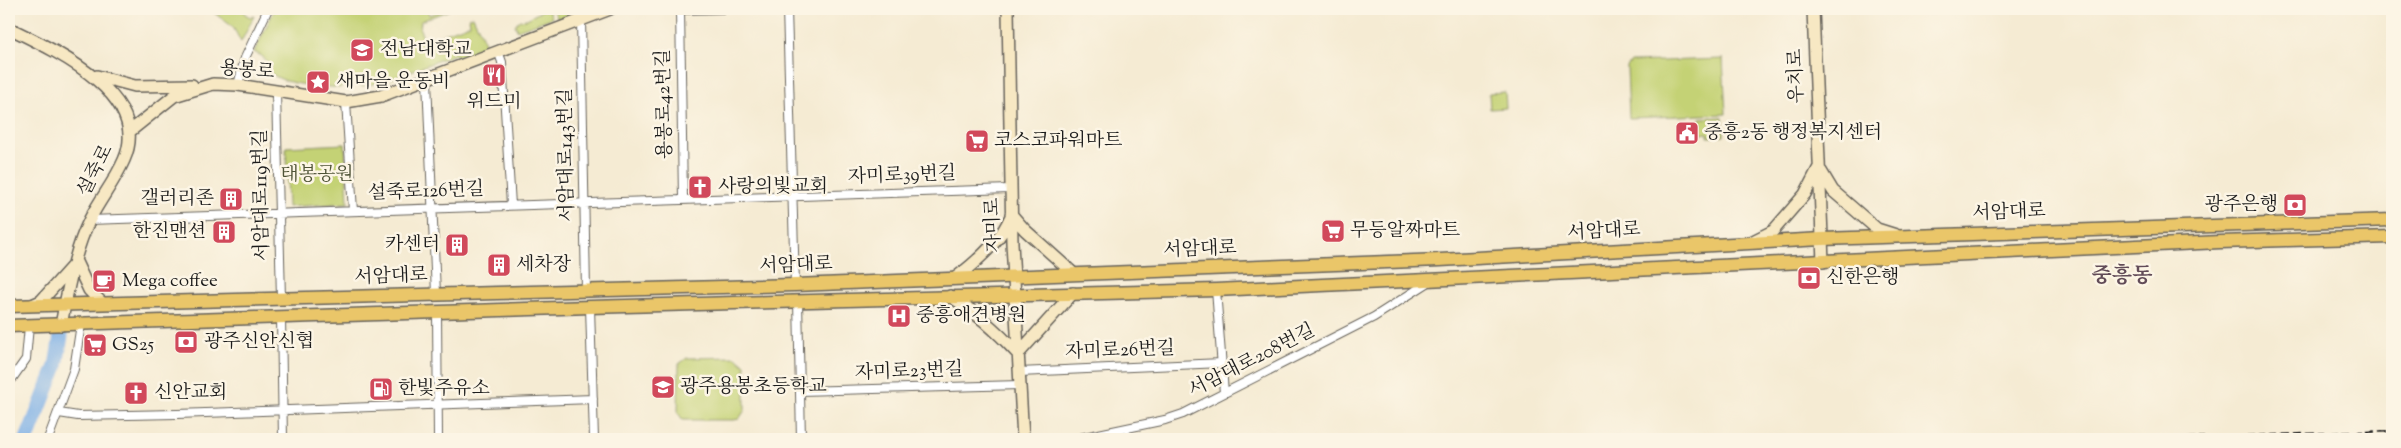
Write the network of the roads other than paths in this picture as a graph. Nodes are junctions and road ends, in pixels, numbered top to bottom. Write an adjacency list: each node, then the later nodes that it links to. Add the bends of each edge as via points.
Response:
1 (268, 9): 14 (street, via 245,58)
2 (610, 9): 8 (main road, 용봉로)
3 (680, 9): 4 (street); 21 (street, 용봉로42번길)
4 (724, 9)
5 (787, 9): 20 (street)
6 (1008, 9): 19 (main road, 자미로)
7 (1813, 9): 18 (main road, 우치로)
8 (582, 20): 10 (main road, 용봉로); 22 (street, 서암대로143번길)
9 (9, 28): 11 (main road, 설죽로)
10 (498, 51): 12 (main road, 용봉로); 23 (street, via 502,62)
11 (84, 71): 13 (main road, via 135,86); 17 (main road, 설죽로, via 112,93)
12 (427, 80): 16 (main road, 용봉로, via 381,96); 24 (street)
13 (213, 84): 14 (main road, 용봉로); 17 (main road, 용봉로, via 174,96)
14 (238, 85): 15 (main road, 용봉로)
15 (276, 91): 16 (main road, 용봉로); 26 (street, 서암대로119번길)
16 (346, 102): 25 (street)
17 (129, 132): 28 (main road, 설죽로, via 125,160)
18 (1819, 168): 30 (main road, via 1833,191 1878,229); 32 (main road, 우치로); 33 (main road, via 1805,194 1773,231)
19 (1010, 189): 20 (street, 자미로39번길); 27 (main road, 자미로)
20 (792, 196): 21 (street, 자미로39번길); 40 (street)
21 (683, 198): 22 (street, 자미로39번길)
22 (584, 203): 23 (street, 설죽로126번길); 42 (street, 서암대로143번길)
23 (511, 205): 24 (street, 설죽로126번길)
24 (433, 208): 25 (street, 설죽로126번길); 44 (street)
25 (353, 211): 26 (street, 설죽로126번길)
26 (279, 213): 28 (street, 설죽로126번길); 47 (street, 서암대로119번길)
27 (1011, 214): 36 (main road); 37 (main road, 자미로); 38 (main road, via 1005,229)
28 (90, 220): 34 (main road, 설죽로)
29 (2392, 220): 30 (main road, 서암대로)
30 (1900, 236): 32 (main road, 서암대로)
31 (2392, 237): 35 (main road, 서암대로, via 2220,242)
32 (1822, 239): 33 (main road, 서암대로); 35 (main road, 우치로)
33 (1750, 243): 36 (main road, 서암대로, via 1440,260)
34 (76, 262): 49 (main road, via 89,290); 50 (main road, 설죽로); 51 (main road)
35 (1823, 262): 39 (main road, 서암대로)
36 (1074, 274): 37 (main road, 서암대로)
37 (1014, 276): 38 (main road, 서암대로); 45 (main road, 자미로)
38 (954, 279): 40 (main road, 서암대로)
39 (1432, 281): 41 (main road, 서암대로); 66 (street, 서암대로208번길, via 1374,317)
40 (795, 285): 42 (main road, 서암대로)
41 (1216, 290): 43 (main road, 서암대로); 61 (street)
42 (586, 291): 44 (main road, 서암대로)
43 (1073, 293): 45 (main road, 서암대로); 60 (main road)
44 (436, 294): 47 (main road, 서암대로)
45 (1015, 294): 46 (main road, 서암대로); 60 (main road, 자미로)
46 (950, 296): 48 (main road, 서암대로); 60 (main road, via 969,307)
47 (281, 299): 49 (main road, 서암대로)
48 (798, 301): 53 (main road, 서암대로); 65 (street)
49 (102, 303): 50 (main road, 서암대로)
50 (65, 304): 51 (main road, 서암대로); 56 (main road, 설죽로)
51 (37, 305): 52 (main road, 서암대로)
52 (9, 306)
53 (590, 306): 54 (main road, 서암대로); 67 (street)
54 (437, 312): 55 (main road, 서암대로); 68 (street)
55 (281, 317): 57 (main road, 서암대로); 69 (street)
56 (61, 325): 57 (main road, 서암대로); 59 (main road, 서암대로)
57 (79, 325): 70 (street, via 74,369)
58 (9, 326): 59 (main road, 서암대로)
59 (34, 326): 63 (street, via 26,359)
60 (1018, 354): 62 (main road, 자미로)
61 (1222, 364): 62 (street, 자미로26번길); 66 (street)
62 (1019, 372): 64 (main road, 자미로)
63 (9, 383)
64 (1020, 385): 65 (street, 자미로23번길); 76 (main road, 자미로)
65 (800, 391): 75 (street)
66 (1224, 392): 77 (street, 서암대로208번길, via 1183,414 1164,420)
67 (593, 399): 68 (street); 74 (street)
68 (438, 404): 69 (street); 73 (street)
69 (282, 409): 70 (street, via 78,416); 72 (street)
70 (59, 413): 71 (street)
71 (48, 439)
72 (283, 439)
73 (438, 439)
74 (594, 439)
75 (801, 439)
76 (1023, 439)
77 (1075, 439)

